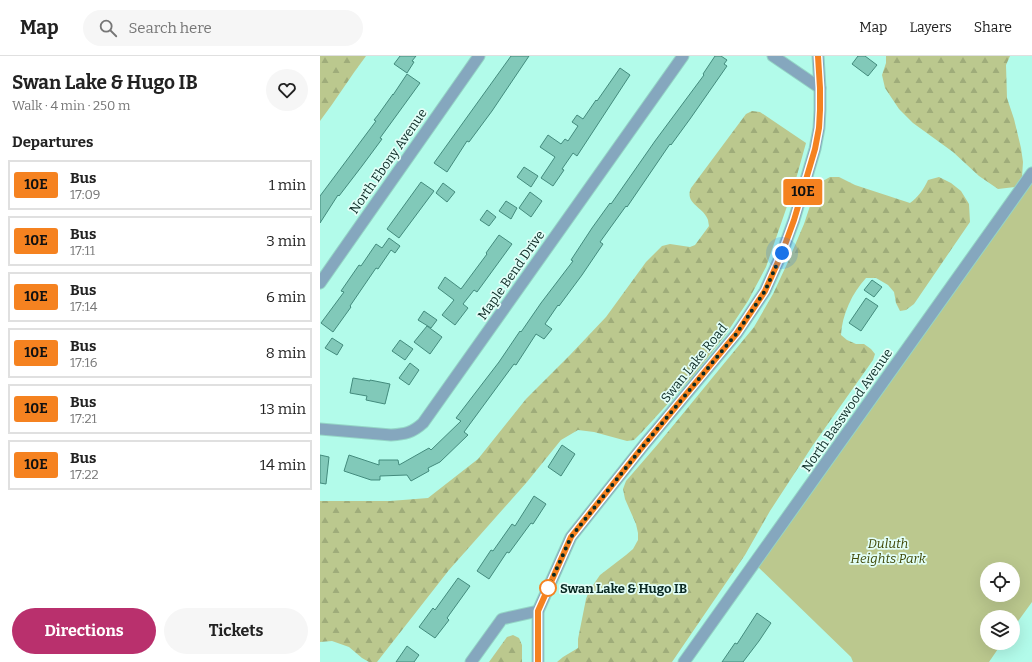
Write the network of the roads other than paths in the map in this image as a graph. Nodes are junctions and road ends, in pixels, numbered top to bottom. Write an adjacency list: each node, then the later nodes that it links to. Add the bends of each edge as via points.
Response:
1 (479, 56): 7 (street, North Ebony Avenue)
2 (683, 56): 8 (street, Maple Bend Drive, via 423,423 409,433 391,435)
3 (773, 56): 5 (street)
4 (818, 56): 5 (street, Swan Lake Road)
5 (820, 88): 9 (street, Swan Lake Road, via 819,128 815,149 794,220 765,291 737,333 571,537)
6 (1032, 173): 12 (street, North Basswood Avenue)
7 (320, 283)
8 (320, 428)
9 (538, 611): 10 (street, via 502,619); 11 (street, Swan Lake Road)
10 (472, 662)
11 (538, 662)
12 (684, 662)

